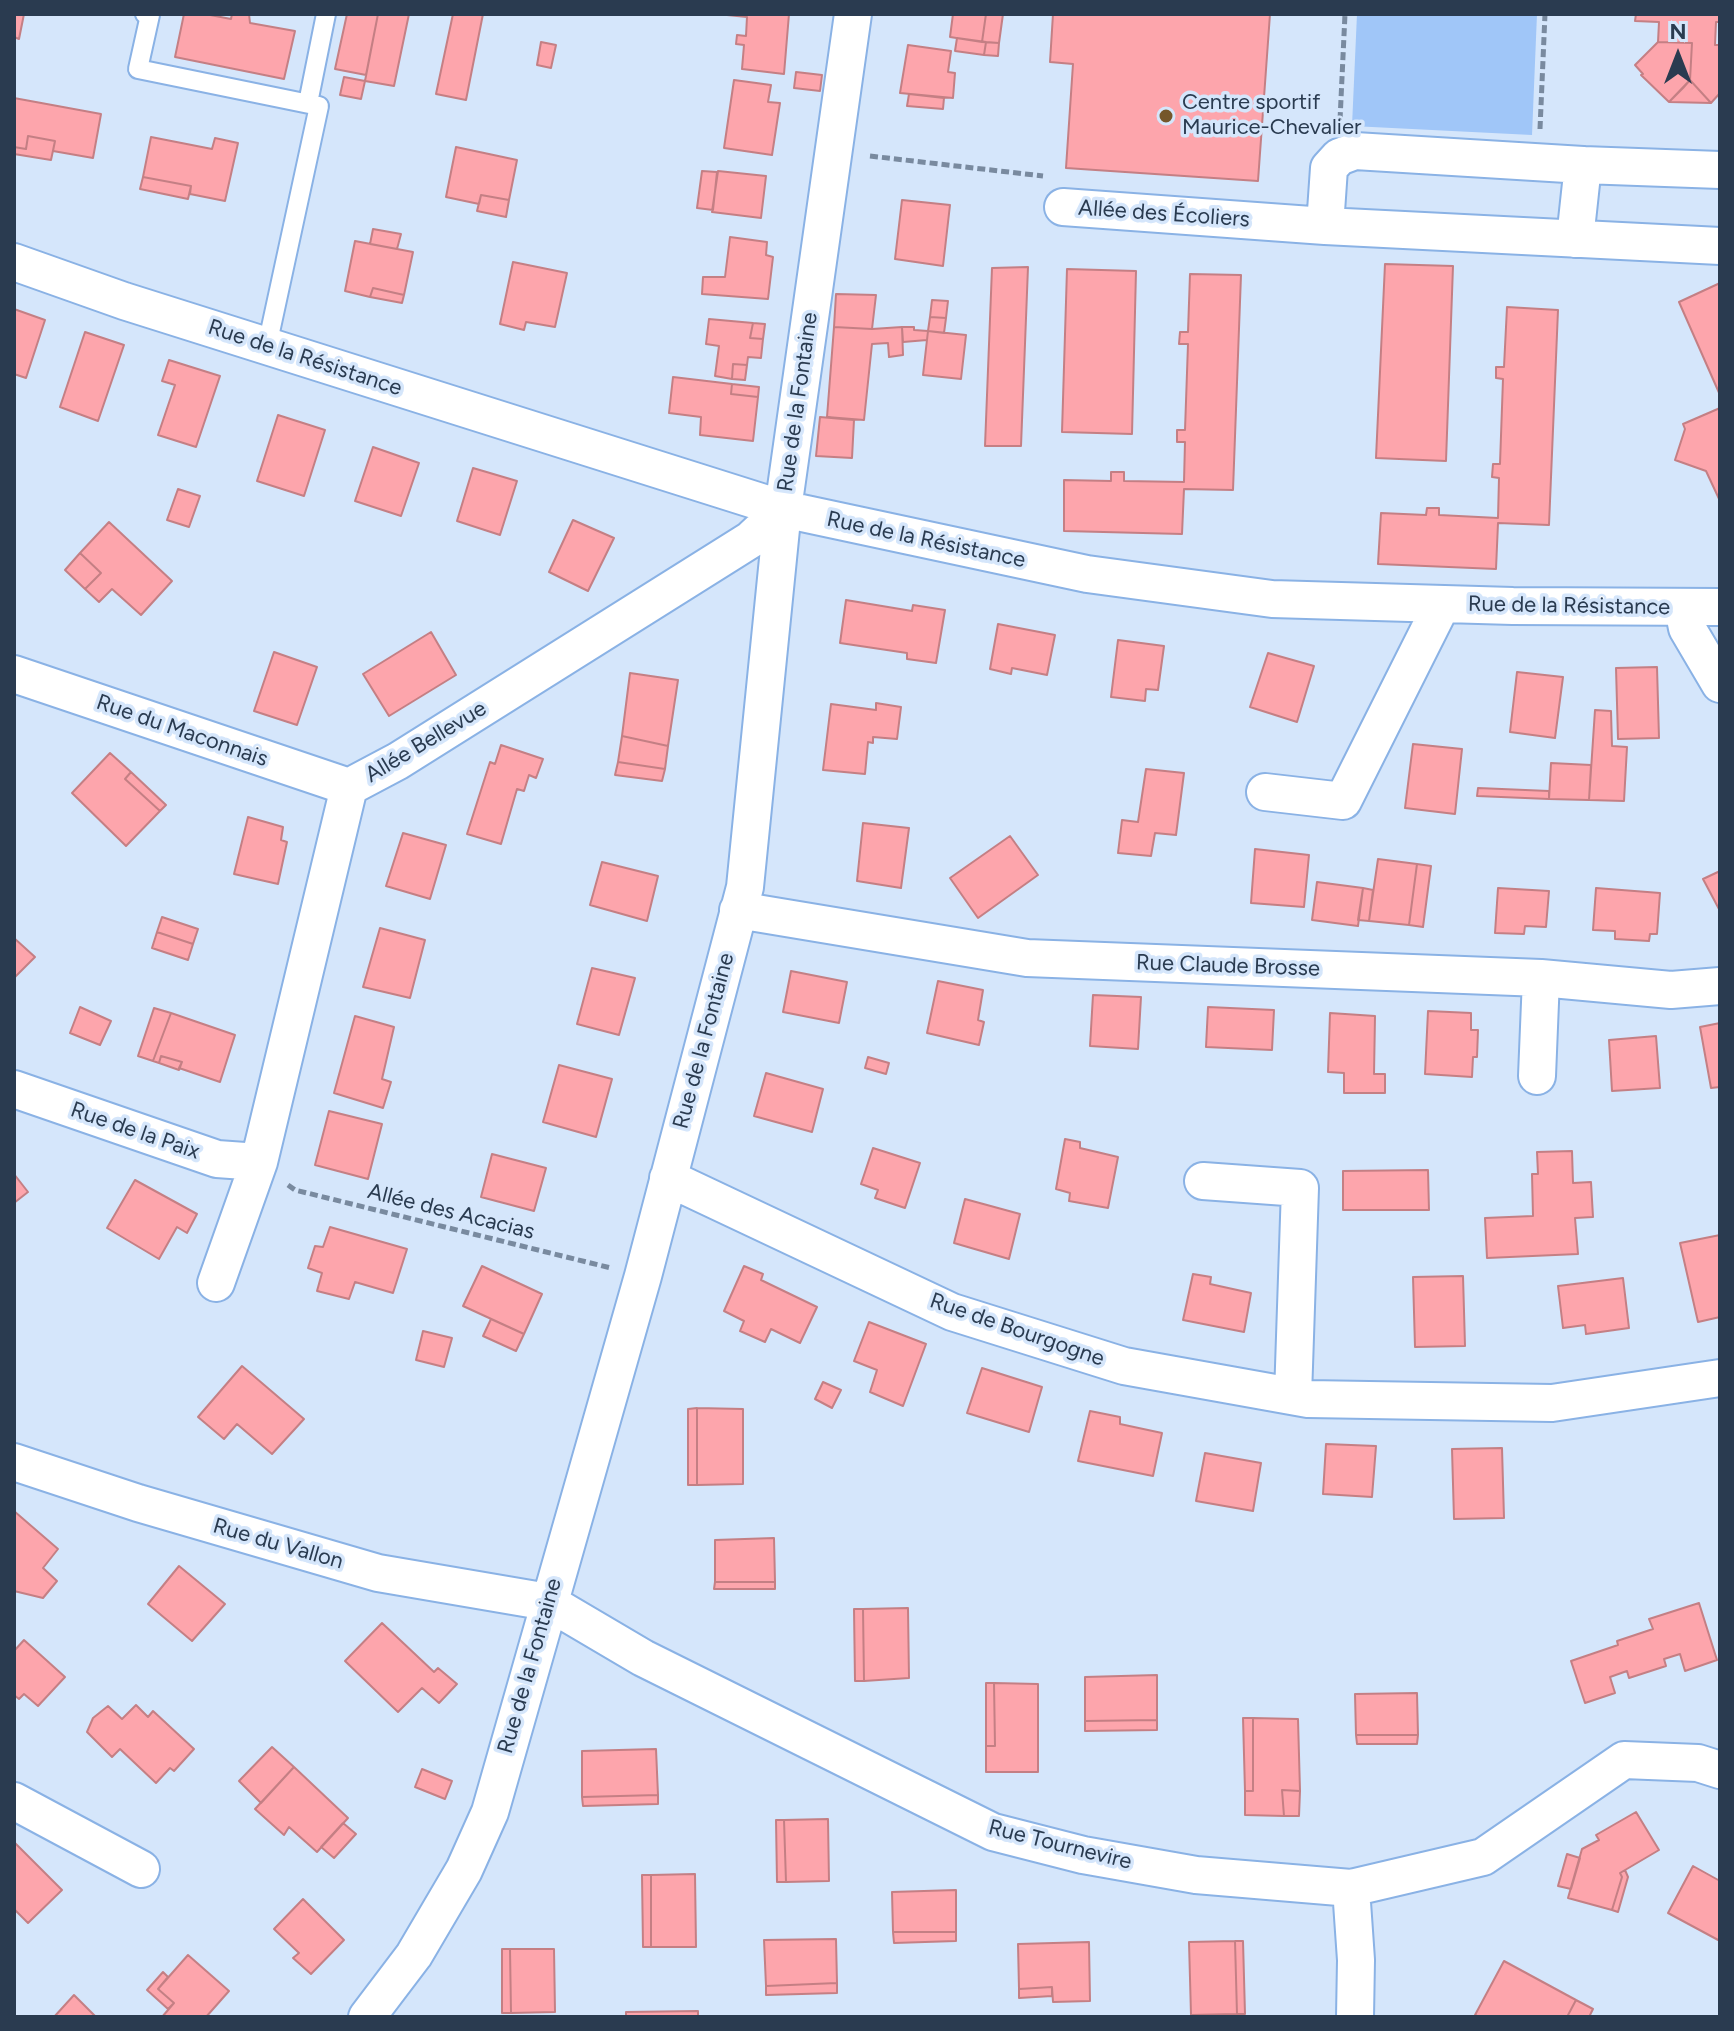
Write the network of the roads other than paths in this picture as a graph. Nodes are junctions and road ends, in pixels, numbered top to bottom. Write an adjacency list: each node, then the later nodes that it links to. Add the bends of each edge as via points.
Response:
1 (145, 14): 4 (lane, via 150,15 138,69)
2 (326, 14): 4 (lane)
3 (853, 14): 13 (street, Rue de la Fontaine)
4 (308, 103): 12 (lane, via 319,106)
5 (1583, 165): 6 (street); 8 (street, via 1355,151 1329,168); 9 (street)
6 (1720, 170)
7 (1063, 207): 8 (street, Allée des Écoliers)
8 (1325, 226): 9 (street, Allée des Écoliers)
9 (1575, 239): 10 (street, Allée des Écoliers)
10 (1720, 246)
11 (14, 262): 12 (street, Rue de la Résistance)
12 (267, 346): 13 (street, Rue de la Résistance)
13 (783, 509): 14 (street, Rue de la Résistance, via 1172,587 1272,599); 19 (street, Allée Bellevue, via 750,540); 21 (street, Rue de la Fontaine, via 745,887)
14 (1442, 604): 16 (street, Rue de la Résistance); 20 (street, via 1343,801)
15 (1720, 607): 16 (street, Rue de la Résistance)
16 (1683, 608): 18 (street, via 1687,628)
17 (14, 674): 19 (street, Rue du Maconnais)
18 (1720, 684)
19 (349, 787): 26 (street, Allée Bellevue)
20 (1265, 792)
21 (738, 910): 22 (street, Rue Claude Brosse, via 1027,958); 27 (street, Rue de la Fontaine)
22 (1541, 978): 23 (street, Rue Claude Brosse, via 1671,990); 24 (street)
23 (1720, 986)
24 (1537, 1076)
25 (14, 1089): 26 (street, Rue de la Paix, via 217,1159)
26 (259, 1162): 29 (street, Allée Bellevue)
27 (668, 1178): 31 (street, Rue de Bourgogne, via 952,1312 1124,1366); 33 (street, Rue de la Fontaine)
28 (1203, 1181): 31 (street, via 1300,1188)
29 (216, 1283)
30 (1720, 1378): 31 (street, Rue de Bourgogne, via 1552,1403)
31 (1293, 1396)
32 (14, 1462): 33 (street, Rue du Vallon, via 378,1573)
33 (548, 1602): 37 (street, Rue Tournevire, via 643,1658 993,1832 1196,1875); 38 (street, Rue de la Fontaine, via 490,1812 464,1870 414,1955)
34 (1720, 1770): 37 (street, Rue Tournevire, via 1698,1763 1624,1760 1483,1857)
35 (14, 1801): 36 (street)
36 (141, 1869)
37 (1351, 1888): 39 (street)
38 (367, 2017)
39 (1355, 2017)

